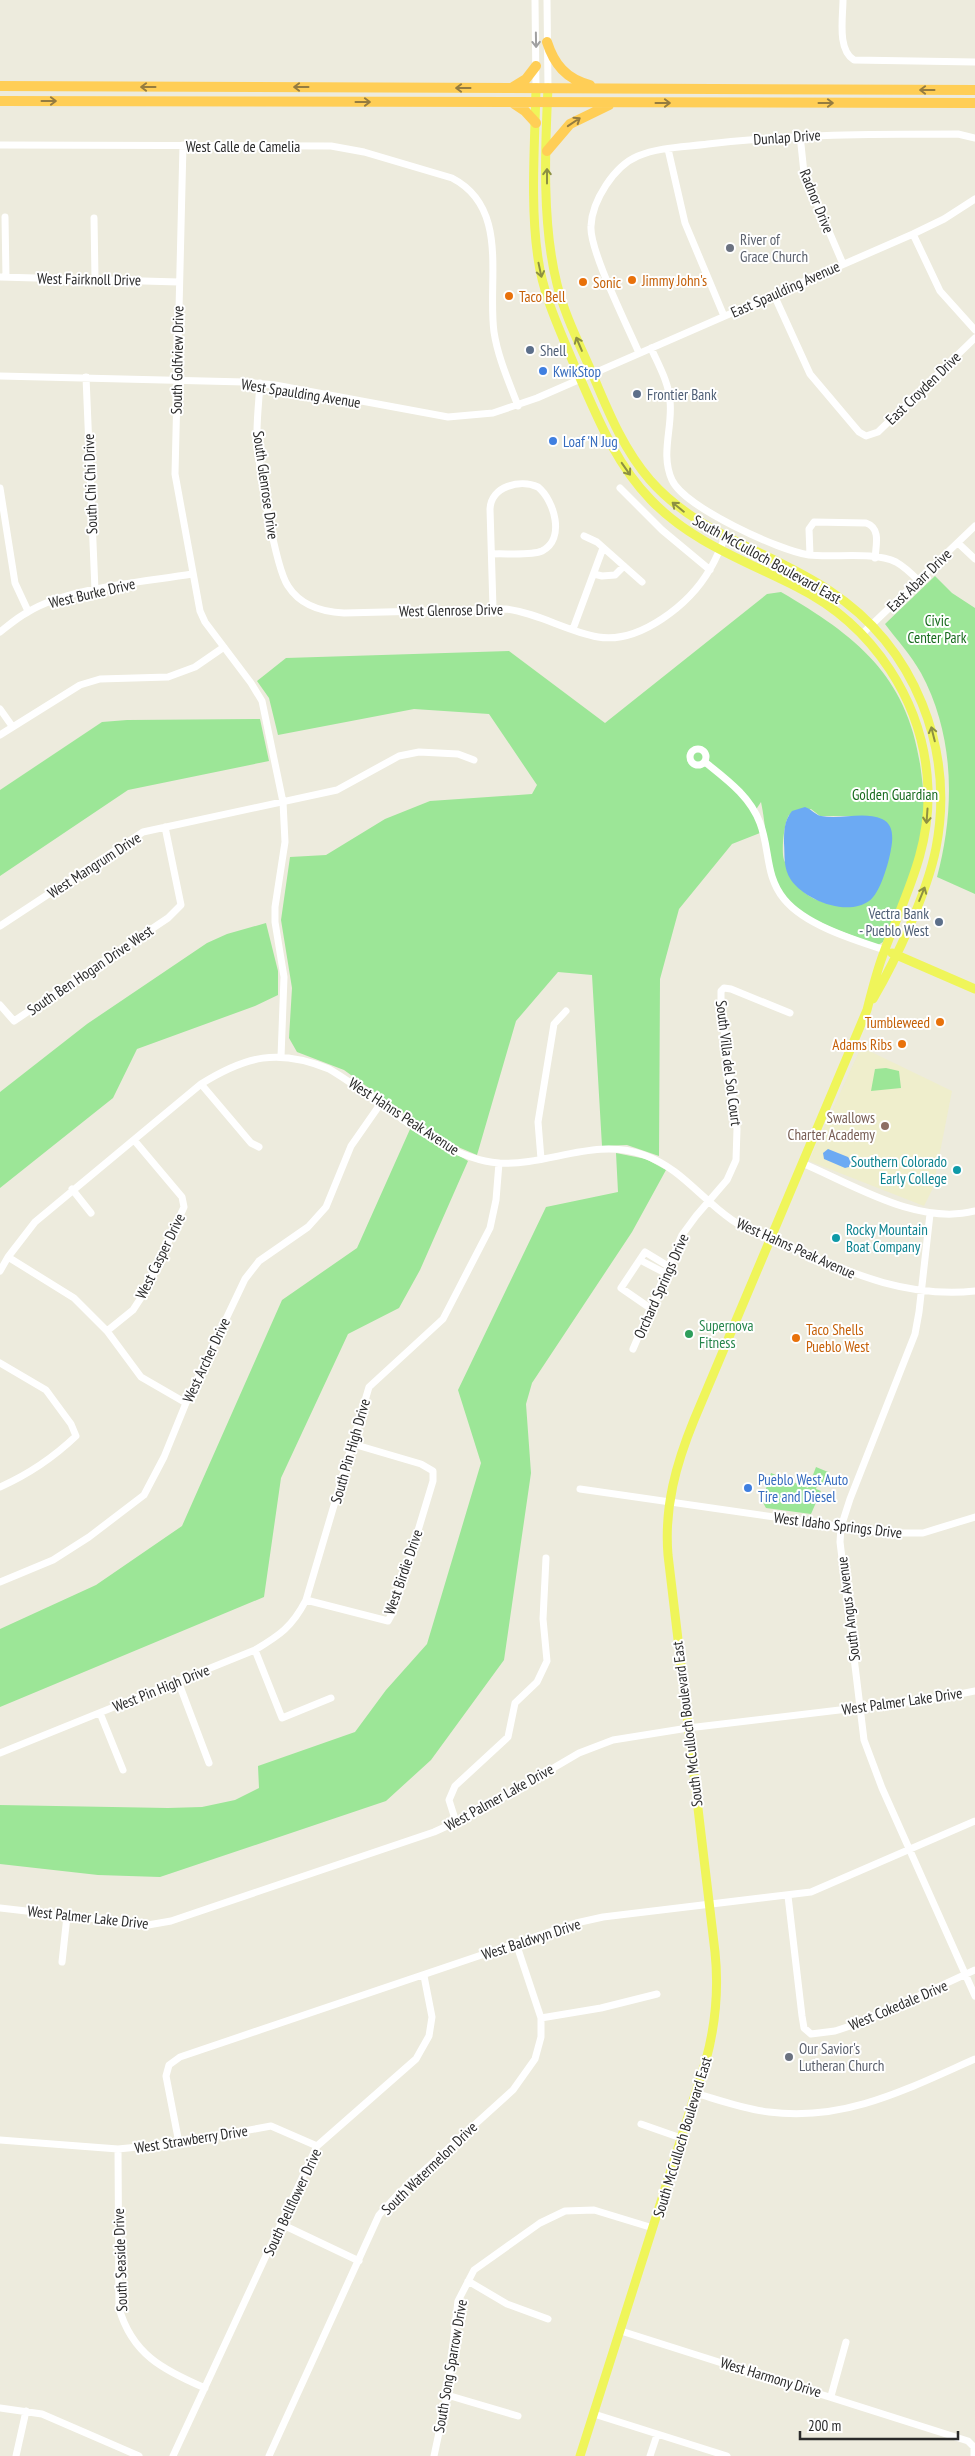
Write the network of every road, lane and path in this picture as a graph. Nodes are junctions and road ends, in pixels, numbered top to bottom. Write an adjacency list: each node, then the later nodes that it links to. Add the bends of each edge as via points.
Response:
1 (535, 0): 6 (street, one-way to 6)
2 (547, 0): 4 (street)
3 (843, 0): 5 (street, via 844,42 847,54 854,60)
4 (547, 42): 10 (street); 11 (highway, via 555,62 567,75)
5 (975, 62)
6 (536, 66): 8 (highway, via 526,79); 9 (street)
7 (0, 86): 8 (highway, one-way to 7)
8 (512, 88): 9 (highway)
9 (536, 88): 10 (highway); 15 (main road, South McCulloch Boulevard East)
10 (548, 88): 11 (highway); 16 (main road, South McCulloch Boulevard East)
11 (606, 88): 12 (highway, one-way to 11)
12 (975, 90)
13 (0, 101): 14 (highway, one-way to 14)
14 (513, 102): 15 (highway); 19 (highway)
15 (536, 103): 16 (highway); 19 (main road, South McCulloch Boulevard East)
16 (547, 103): 17 (highway); 25 (main road, South McCulloch Boulevard East)
17 (614, 103): 18 (highway, one-way to 18); 25 (highway, one-way to 17, via 570,124)
18 (975, 104)
19 (536, 123): 43 (main road, South McCulloch Boulevard East, one-way to 43, via 538,261 548,302)
20 (800, 135): 21 (street, Dunlap Drive, via 958,134); 24 (street, Dunlap Drive); 30 (street, Radnor Drive, via 804,173)
21 (975, 138)
22 (0, 145): 23 (street, West Calle de Camelia)
23 (184, 145): 33 (street, South Golfview Drive); 46 (street, West Calle de Camelia, via 347,148 443,175 464,185 484,208 490,225 494,332)
24 (668, 149): 35 (street, via 685,223); 39 (street, Dunlap Drive, via 635,158 620,169 593,216 592,238)
25 (547, 151): 40 (main road, South McCulloch Boulevard East, one-way to 25, via 566,314 554,275 548,225)
26 (975, 199): 29 (street, East Spaulding Avenue)
27 (5, 217): 31 (street)
28 (94, 218): 32 (street)
29 (913, 234): 30 (street, East Spaulding Avenue); 36 (street, via 940,291)
30 (843, 264): 34 (street, East Spaulding Avenue)
31 (3, 277): 32 (street, West Fairknoll Drive)
32 (95, 278): 33 (street, West Fairknoll Drive)
33 (179, 282): 44 (street, South Golfview Drive)
34 (774, 295): 35 (street, East Spaulding Avenue); 37 (street, East Croyden Drive, via 813,378 859,432 870,437)
35 (724, 316): 38 (street, East Spaulding Avenue)
36 (975, 330)
37 (975, 338)
38 (651, 348): 39 (street, East Spaulding Avenue); 56 (street, via 670,398 667,445 672,480 685,496 738,528)
39 (639, 353): 40 (street, East Spaulding Avenue)
40 (592, 374): 43 (street, West Spaulding Avenue); 51 (main road, South McCulloch Boulevard East, one-way to 40, via 679,508 644,473 621,437)
41 (0, 376): 42 (street, West Spaulding Avenue)
42 (86, 377): 44 (street, West Spaulding Avenue); 66 (street, South Chi Chi Drive)
43 (581, 379): 46 (street, West Spaulding Avenue); 54 (main road, South McCulloch Boulevard East, one-way to 54, via 609,443 634,481 667,515)
44 (176, 380): 45 (street, West Spaulding Avenue); 61 (street, South Golfview Drive, via 176,474)
45 (260, 383): 46 (street, West Spaulding Avenue, via 443,416 484,415); 65 (street, South Glenrose Drive, via 258,446 278,563)
46 (518, 406)
47 (0, 488): 68 (street, via 15,583)
48 (620, 488): 60 (street, via 662,530)
49 (975, 526): 52 (street, East Abarr Drive)
50 (584, 536): 53 (street)
51 (725, 538): 54 (street, West Glenrose Drive); 69 (main road, South McCulloch Boulevard East, via 822,586 847,602)
52 (958, 543): 58 (street); 63 (street, East Abarr Drive)
53 (603, 548): 59 (street); 62 (street)
54 (720, 550): 60 (street, West Glenrose Drive); 72 (main road, South McCulloch Boulevard East, via 816,597)
55 (492, 554): 55 (street, via 492,495 527,484 542,490 556,517 547,547); 67 (street)
56 (810, 555): 57 (street); 57 (street, via 808,529 814,522 857,522 868,523 874,528)
57 (875, 558): 63 (street, via 895,562)
58 (975, 560)
59 (624, 566): 62 (street, via 615,575); 64 (street)
60 (710, 570): 70 (street, West Glenrose Drive, via 682,601 641,632 607,638)
61 (192, 574): 66 (street, West Burke Drive); 73 (street, South Golfview Drive, via 200,611)
62 (594, 574): 70 (street)
63 (919, 581): 69 (street, East Abarr Drive)
64 (642, 582)
65 (287, 585): 67 (street, West Glenrose Drive, via 303,602 332,613)
66 (95, 590): 68 (street, West Burke Drive, via 48,602)
67 (493, 608): 70 (street, West Glenrose Drive, via 532,613)
68 (28, 611): 71 (street, West Burke Drive)
69 (872, 625): 72 (street, East Abarr Drive); 83 (main road, South McCulloch Boulevard East, one-way to 69, via 934,858 941,810 940,778 934,734 921,698 894,652)
70 (573, 629)
71 (0, 632)
72 (862, 634): 82 (main road, South McCulloch Boulevard East, one-way to 82, via 883,659 909,703 921,738 928,779 927,820 921,855)
73 (224, 647): 75 (street, via 195,668 168,677 100,679 80,685); 79 (street, South Golfview Drive, via 262,701)
74 (0, 709): 75 (street)
75 (12, 726): 76 (street)
76 (0, 735)
77 (474, 760): 79 (street, West Mangrum Drive, via 458,754 419,752 399,756 337,790)
78 (705, 762): 82 (street, via 740,792 754,811 762,829 772,878 788,904 808,919)
79 (283, 802): 80 (street, West Mangrum Drive); 89 (street, South Golfview Drive, via 285,842 275,907 284,977)
80 (166, 827): 81 (street, West Mangrum Drive, via 143,832 124,843); 85 (street, South Ben Hogan Drive West, via 181,905 168,918 14,1021)
81 (0, 926)
82 (884, 950): 83 (main road); 86 (main road, South McCulloch Boulevard East)
83 (896, 955): 84 (main road); 86 (main road, South McCulloch Boulevard East)
84 (975, 989)
85 (0, 1005)
86 (867, 1010): 96 (main road, South McCulloch Boulevard East)
87 (566, 1011): 94 (street, via 554,1024 538,1122)
88 (790, 1013): 98 (street, South Villa del Sol Court, via 731,989 721,991 738,1144 731,1174)
89 (281, 1057): 90 (street, West Hahns Peak Avenue, via 256,1058 228,1067); 91 (street, West Hahns Peak Avenue, via 329,1068)
90 (201, 1084): 92 (street, West Hahns Peak Avenue); 93 (street, via 251,1143)
91 (381, 1103): 95 (street, West Hahns Peak Avenue, via 459,1153); 114 (street, West Archer Drive, via 351,1146 326,1207 308,1227 259,1261 245,1279)
92 (134, 1140): 97 (street, West Hahns Peak Avenue); 111 (street, West Casper Drive, via 182,1197 184,1207 148,1287 133,1310)
93 (259, 1147)
94 (541, 1159): 95 (street, West Hahns Peak Avenue); 98 (street, West Hahns Peak Avenue, via 589,1150 633,1152 673,1169)
95 (499, 1163): 115 (street, South Pin High Drive, via 496,1200 486,1236 442,1319 369,1387)
96 (802, 1163): 101 (street, via 878,1196); 102 (main road, South McCulloch Boulevard East)
97 (72, 1190): 100 (street); 103 (street, West Hahns Peak Avenue, via 35,1222)
98 (709, 1201): 102 (street, West Hahns Peak Avenue, via 733,1221); 105 (street, Orchard Springs Drive, via 686,1228)
99 (975, 1211): 101 (street)
100 (91, 1213)
101 (930, 1214): 109 (street, South Angus Avenue)
102 (770, 1239): 109 (street, West Hahns Peak Avenue, via 873,1281); 118 (main road, South McCulloch Boulevard East, via 683,1449)
103 (8, 1257): 106 (street, West Hahns Peak Avenue); 111 (street, via 74,1298)
104 (640, 1260): 105 (street, via 645,1252); 107 (street); 110 (street, via 621,1288)
105 (668, 1266): 107 (street, Orchard Springs Drive)
106 (0, 1271)
107 (665, 1273): 110 (street, Orchard Springs Drive)
108 (975, 1291): 109 (street, West Hahns Peak Avenue)
109 (921, 1292): 120 (street, South Angus Avenue, via 911,1345)
110 (650, 1308): 112 (street, Orchard Springs Drive)
111 (107, 1331): 114 (street, via 141,1377)
112 (633, 1349)
113 (0, 1363): 116 (street, via 46,1390 76,1436 65,1447)
114 (186, 1403): 122 (street, West Archer Drive, via 144,1495 53,1560)
115 (353, 1444): 123 (street, South Pin High Drive); 123 (street, West Birdie Drive, via 421,1464 433,1472 394,1610 388,1621)
116 (0, 1487)
117 (580, 1489): 118 (street, West Idaho Springs Drive)
118 (669, 1502): 120 (street, West Idaho Springs Drive); 130 (main road, South McCulloch Boulevard East, via 668,1555)
119 (975, 1517): 120 (street, West Idaho Springs Drive, via 941,1529 911,1534)
120 (841, 1527): 128 (street, South Angus Avenue)
121 (546, 1558): 135 (street, via 543,1619 547,1661 537,1682 515,1703 508,1737 455,1786 449,1800)
122 (0, 1582)
123 (306, 1600): 124 (street, West Pin High Drive, via 289,1627)
124 (255, 1650): 125 (street, West Pin High Drive); 127 (street, via 282,1718)
125 (178, 1681): 129 (street, West Pin High Drive); 132 (street)
126 (975, 1690): 128 (street, West Palmer Lake Drive, via 940,1698)
127 (331, 1698)
128 (859, 1707): 130 (street, West Palmer Lake Drive); 136 (street, South Angus Avenue, via 870,1758)
129 (100, 1713): 131 (street, West Pin High Drive); 133 (street)
130 (688, 1728): 135 (street, West Palmer Lake Drive, via 631,1736 594,1746); 138 (main road, South McCulloch Boulevard East)
131 (0, 1753)
132 (209, 1763)
133 (123, 1770)
134 (975, 1821): 136 (street, West Baldwyn Drive)
135 (456, 1822): 140 (street, West Palmer Lake Drive, via 171,1921 148,1925)
136 (909, 1848): 137 (street, West Baldwyn Drive, via 817,1890); 145 (street, South Angus Avenue)
137 (788, 1896): 138 (street, West Baldwyn Drive); 145 (street, West Cokedale Drive, via 802,2016 804,2028 811,2034 835,2031 865,2021)
138 (709, 1904): 141 (street, West Baldwyn Drive, via 594,1919); 150 (main road, South McCulloch Boulevard East, via 717,2004 711,2042)
139 (0, 1908): 140 (street, West Palmer Lake Drive)
140 (67, 1916): 142 (street)
141 (516, 1943): 144 (street, West Baldwyn Drive); 148 (street, South Watermelon Drive)
142 (62, 1962)
143 (975, 1970): 145 (street, West Cokedale Drive)
144 (424, 1976): 154 (street, West Baldwyn Drive, via 180,2057 169,2064 166,2076); 155 (street, South Bellflower Drive, via 432,2017 429,2036 416,2059)
145 (966, 1976): 147 (street, South Angus Avenue)
146 (657, 1994): 148 (street)
147 (975, 1996)
148 (541, 2018): 159 (street, South Watermelon Drive, via 539,2048 522,2080 379,2215)
149 (975, 2059): 150 (street, via 863,2106 828,2112 768,2112)
150 (695, 2093): 152 (main road, South McCulloch Boulevard East)
151 (641, 2124): 152 (street)
152 (681, 2138): 158 (main road, South McCulloch Boulevard East)
153 (0, 2140): 156 (street, West Strawberry Drive)
154 (179, 2143): 155 (street, West Strawberry Drive, via 271,2126); 156 (street, West Strawberry Drive)
155 (317, 2146): 157 (street, South Bellflower Drive)
156 (118, 2149): 164 (street, South Seaside Drive, via 119,2308 125,2328 140,2349 167,2371)
157 (281, 2224): 159 (street); 164 (street, South Bellflower Drive)
158 (653, 2228): 160 (street, South Song Sparrow Drive, via 594,2210 565,2211 540,2223 474,2270); 162 (main road, South McCulloch Boulevard East)
159 (359, 2261): 176 (street, South Watermelon Drive)
160 (468, 2281): 161 (street, via 507,2304); 165 (street, South Song Sparrow Drive, via 458,2301)
161 (548, 2319)
162 (622, 2331): 166 (street, West Harmony Drive); 169 (main road, South McCulloch Boulevard East)
163 (846, 2342): 166 (street)
164 (204, 2388): 175 (street, South Bellflower Drive)
165 (447, 2395): 170 (street); 177 (street, South Song Sparrow Drive)
166 (831, 2396): 172 (street, West Harmony Drive, via 968,2441)
167 (0, 2408): 168 (street)
168 (26, 2411): 173 (street); 174 (street, via 56,2419)
169 (594, 2414): 171 (street); 178 (main road, South McCulloch Boulevard East)
170 (518, 2416)
171 (657, 2435): 179 (street); 180 (street)
172 (974, 2447): 181 (street)
173 (16, 2456)
174 (139, 2456)
175 (173, 2456)
176 (269, 2456)
177 (434, 2456)
178 (580, 2456)
179 (650, 2456)
180 (727, 2456)
181 (974, 2456)

